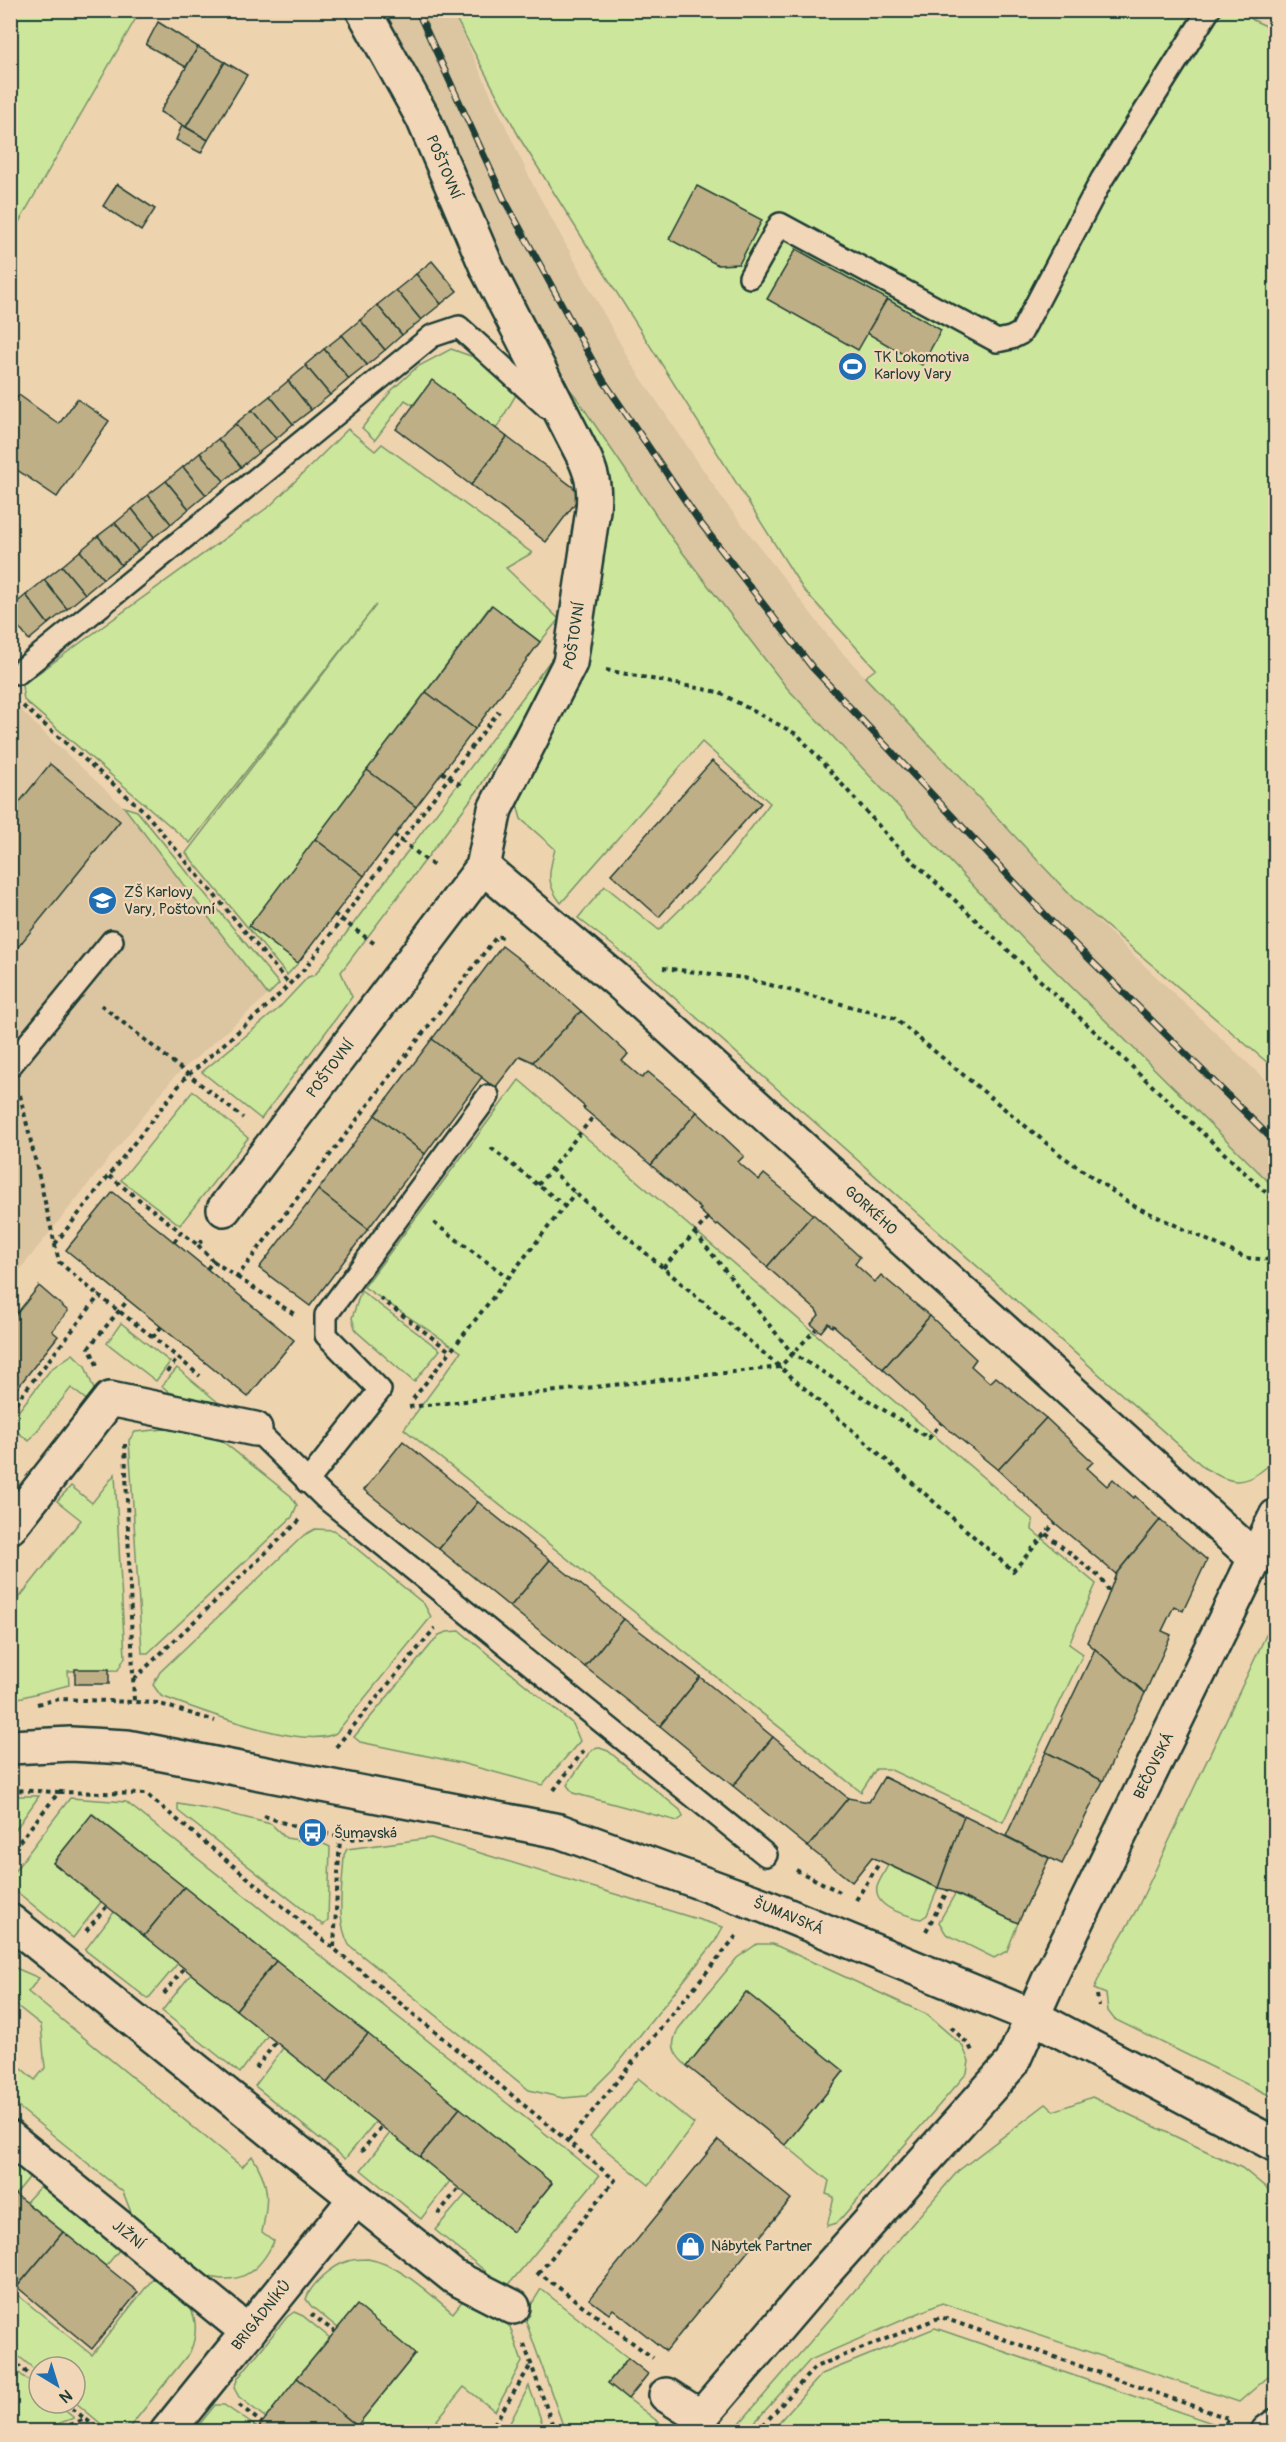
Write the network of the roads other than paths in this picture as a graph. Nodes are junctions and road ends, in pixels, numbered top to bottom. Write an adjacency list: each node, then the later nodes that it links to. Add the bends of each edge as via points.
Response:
1 (363, 10): 4 (street, POŠTOVNÍ, via 423,118 488,270)
2 (1209, 10): 3 (lane, via 1102,179 1021,333 998,341 780,224)
3 (750, 277)
4 (561, 412): 5 (lane, via 547,407 459,327 432,336); 6 (street, POŠTOVNÍ, via 592,475 595,491 570,663 495,809)
5 (18, 673)
6 (474, 879): 10 (street, POŠTOVNÍ); 15 (street, GORKÉHO, via 620,982)
7 (111, 941): 8 (lane)
8 (12, 1065)
9 (488, 1096): 12 (lane, via 327,1315 326,1335 380,1389)
10 (224, 1209)
11 (255, 1429): 12 (lane); 14 (street, via 117,1400)
12 (307, 1482): 17 (lane)
13 (1275, 1516): 15 (street, BEČOVSKÁ)
14 (10, 1527)
15 (1254, 1557): 19 (street, BEČOVSKÁ)
16 (10, 1747): 19 (street, ŠUMAVSKÁ, via 128,1747 559,1831 762,1905)
17 (766, 1855)
18 (10, 1921): 22 (street)
19 (1032, 2016): 21 (street, ŠUMAVSKÁ); 25 (street, via 1012,2063 701,2417)
20 (10, 2138): 24 (street, JIŽNÍ)
21 (1275, 2145)
22 (355, 2199): 23 (street, via 454,2277); 24 (street, BRIGÁDNÍKŮ)
23 (513, 2307)
24 (248, 2332): 27 (street, BRIGÁDNÍKŮ)
25 (666, 2395)
26 (1275, 2426): 28 (street)
27 (167, 2432)
28 (1268, 2432)

